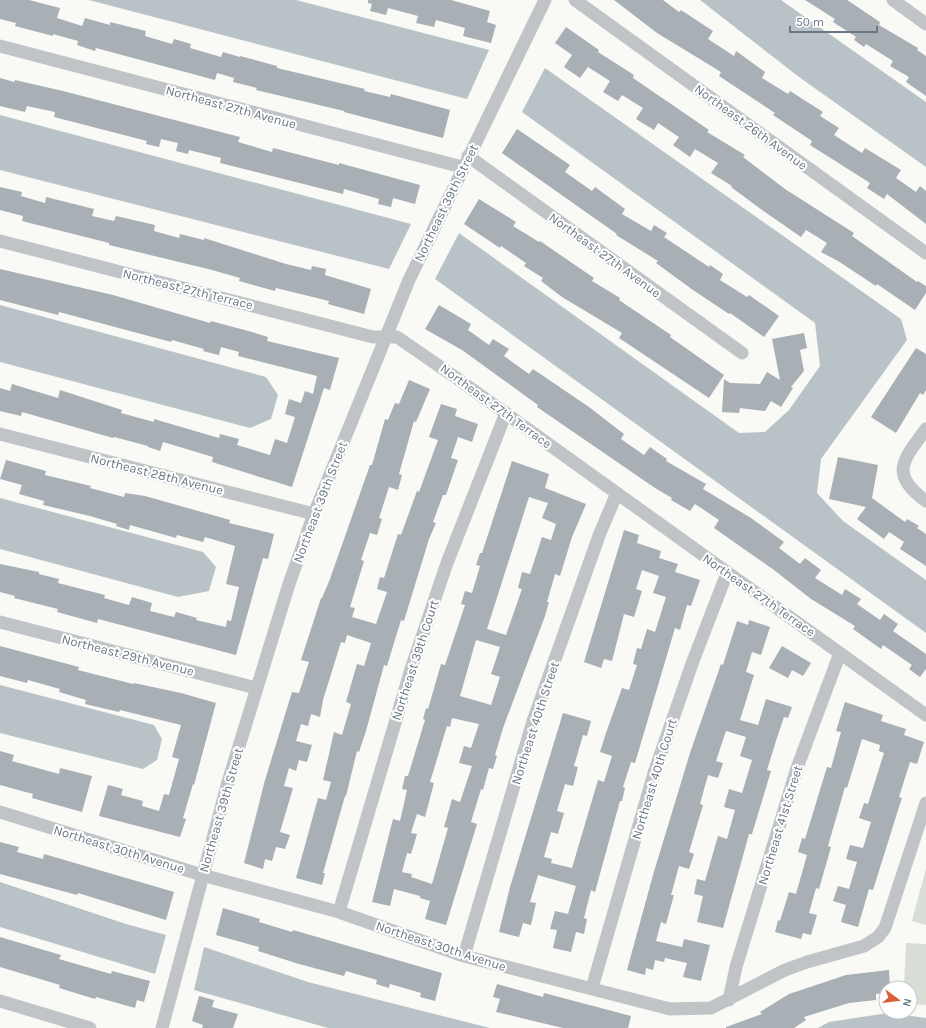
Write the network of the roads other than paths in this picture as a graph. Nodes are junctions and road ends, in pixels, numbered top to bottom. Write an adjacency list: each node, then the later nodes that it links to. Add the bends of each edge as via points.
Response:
1 (545, 0): 6 (street, Northeast 39th Street)
2 (575, 0): 8 (street, Northeast 26th Avenue)
3 (893, 0): 4 (street)
4 (926, 24)
5 (0, 46): 6 (street, Northeast 27th Avenue)
6 (465, 162): 9 (street, Northeast 39th Street); 10 (street, Northeast 27th Avenue)
7 (0, 241): 9 (street, Northeast 27th Terrace, via 374,337)
8 (926, 253)
9 (385, 335): 11 (street, Northeast 27th Terrace, via 397,337); 16 (street, Northeast 39th Street)
10 (742, 353)
11 (506, 413): 14 (street, Northeast 27th Terrace); 25 (street, Northeast 39th Court, via 452,548 411,669)
12 (926, 428): 15 (street, via 908,453 903,472 906,483 913,492)
13 (0, 434): 16 (street, Northeast 28th Avenue)
14 (617, 493): 17 (street, Northeast 27th Terrace); 26 (street, Northeast 40th Street, via 600,532 533,721)
15 (926, 501)
16 (314, 514): 20 (street, Northeast 39th Street)
17 (727, 573): 19 (street, Northeast 27th Terrace); 27 (street, Northeast 40th Court, via 654,773)
18 (0, 622): 20 (street, Northeast 29th Avenue)
19 (840, 652): 21 (street, Northeast 27th Terrace); 28 (street, Northeast 41st Street, via 797,768 736,967)
20 (256, 688): 24 (street, Northeast 39th Street)
21 (926, 716)
22 (926, 803): 28 (street, Northeast 30th Avenue, via 885,928 878,937 864,946 785,970)
23 (0, 812): 24 (street, Northeast 30th Avenue)
24 (202, 875): 25 (street, Northeast 30th Avenue); 31 (street, Northeast 39th Street)
25 (339, 912): 26 (street, Northeast 30th Avenue)
26 (464, 956): 27 (street, Northeast 30th Avenue)
27 (592, 988): 28 (street, Northeast 30th Avenue, via 670,1009 711,1008)
28 (730, 1000)
29 (0, 1001): 30 (street)
30 (90, 1028)
31 (162, 1028)

